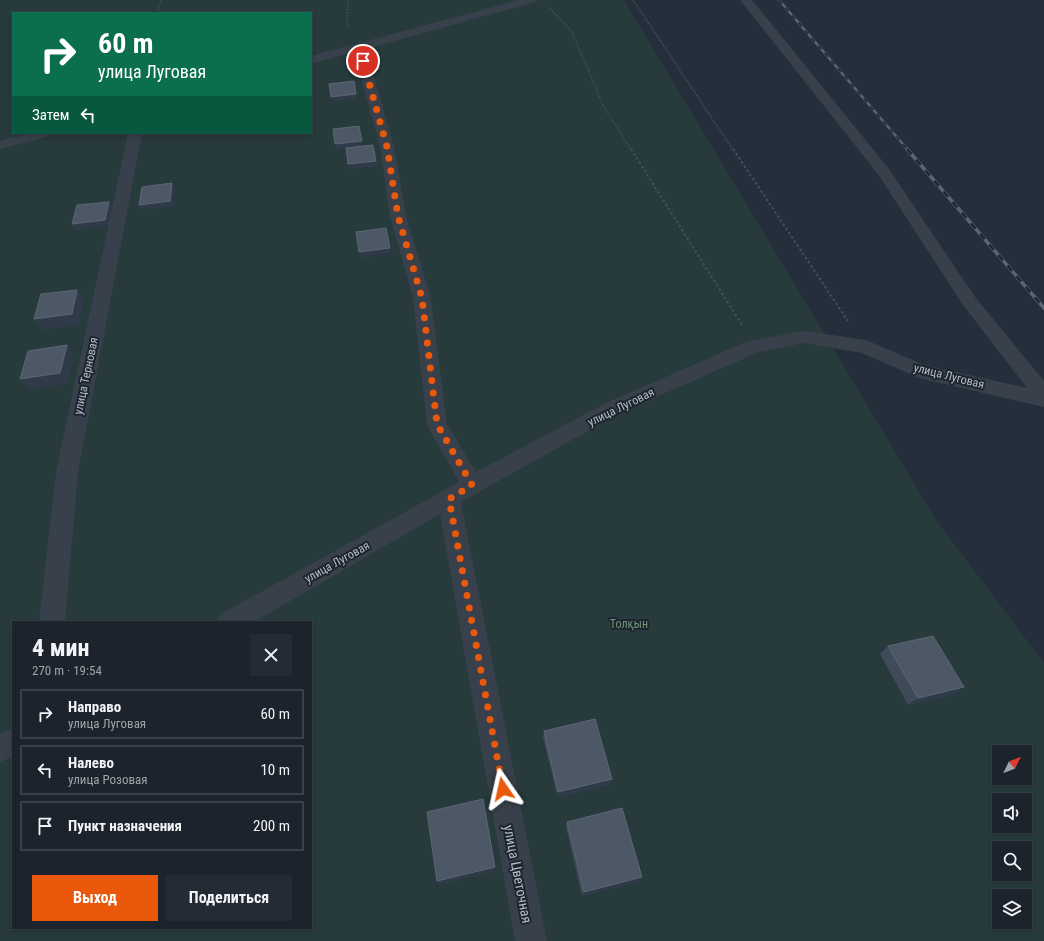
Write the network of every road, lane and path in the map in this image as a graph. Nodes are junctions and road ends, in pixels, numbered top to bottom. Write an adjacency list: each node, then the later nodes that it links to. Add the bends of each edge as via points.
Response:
1 (161, 0): 7 (path)
2 (348, 0): 8 (path, via 347,23)
3 (531, 0): 8 (street)
4 (633, 0): 14 (path)
5 (746, 0): 15 (street, via 884,172 969,301)
6 (547, 5): 13 (path, via 572,32 603,105)
7 (157, 12)
8 (359, 47): 9 (street); 17 (street, via 387,147 398,216 422,298 437,424)
9 (312, 60)
10 (40, 134): 12 (street)
11 (136, 134): 19 (street, улица Терновая, via 67,472)
12 (0, 145)
13 (756, 346): 14 (street, улица Луговая, via 804,337); 17 (street, улица Луговая, via 613,408)
14 (866, 348): 16 (street, улица Луговая, via 919,371)
15 (1044, 395)
16 (1044, 399)
17 (472, 485): 18 (street, улица Луговая)
18 (449, 499): 20 (street, улица Луговая); 23 (street, улица Цветочная)
19 (52, 621)
20 (232, 621)
21 (12, 742): 22 (street)
22 (0, 748)
23 (531, 941)

